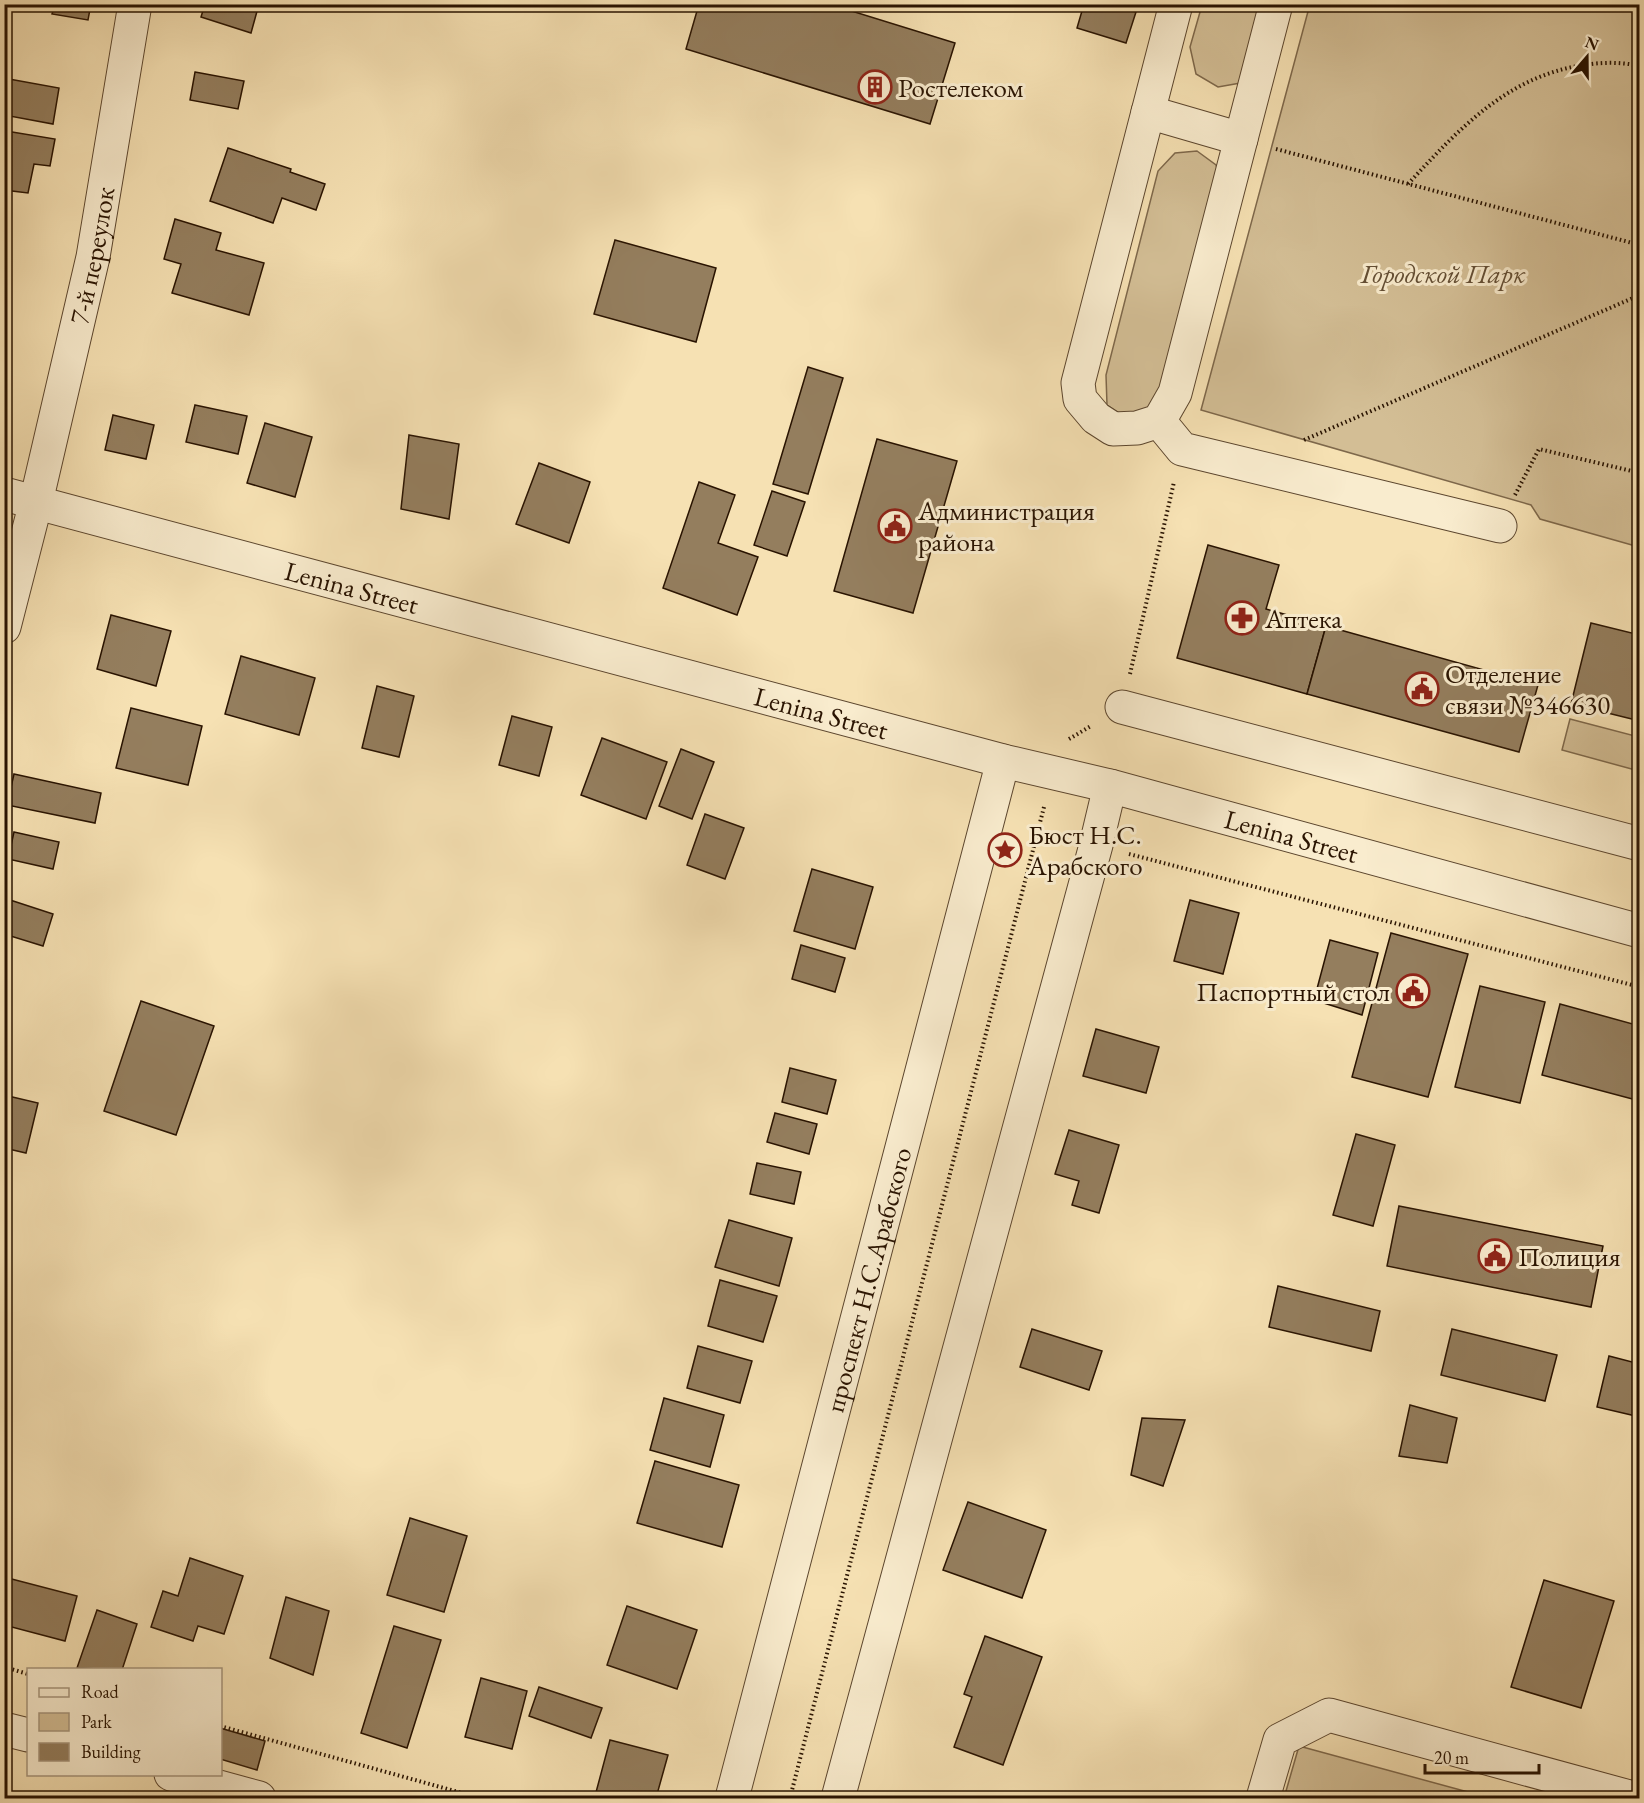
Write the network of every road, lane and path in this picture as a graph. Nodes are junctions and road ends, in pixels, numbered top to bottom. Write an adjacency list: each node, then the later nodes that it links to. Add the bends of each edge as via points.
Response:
1 (135, 4): 15 (street, 7-й переулок, via 93,257)
2 (1176, 4): 5 (street)
3 (1276, 4): 6 (street)
4 (1640, 66): 7 (path, via 1595,63 1561,68 1534,78 1486,106)
5 (1148, 112): 6 (street); 10 (street, via 1078,382 1080,399 1096,418 1113,429 1137,428)
6 (1240, 140): 7 (path); 10 (street, via 1175,393)
7 (1408, 184): 8 (path)
8 (1640, 245)
9 (1640, 295): 12 (path, via 1273,453)
10 (1159, 421): 11 (street)
11 (1182, 449): 12 (street); 18 (path)
12 (1265, 470): 16 (street)
13 (1640, 473): 16 (path, via 1539,449)
14 (4, 494): 15 (street, Lenina Street)
15 (36, 502): 17 (street, 7-й переулок); 20 (street, Lenina Street)
16 (1500, 526)
17 (4, 627)
18 (1122, 707): 19 (path); 23 (street)
19 (1060, 745)
20 (1003, 761): 21 (street, Lenina Street); 35 (street, проспект Н.С.Арабского)
21 (1110, 786): 24 (street); 25 (street, Lenina Street)
22 (1046, 801): 36 (path)
23 (1640, 844)
24 (1096, 845): 26 (path); 37 (street)
25 (1640, 931)
26 (1640, 987)
27 (4, 1668): 28 (path)
28 (27, 1674)
29 (222, 1727): 34 (path)
30 (4, 1728): 31 (street)
31 (27, 1735)
32 (178, 1776): 33 (street)
33 (258, 1798)
34 (480, 1798)
35 (732, 1798)
36 (790, 1798)
37 (838, 1798)
38 (1263, 1798): 39 (street, via 1280,1740 1329,1715)
39 (1633, 1798)

